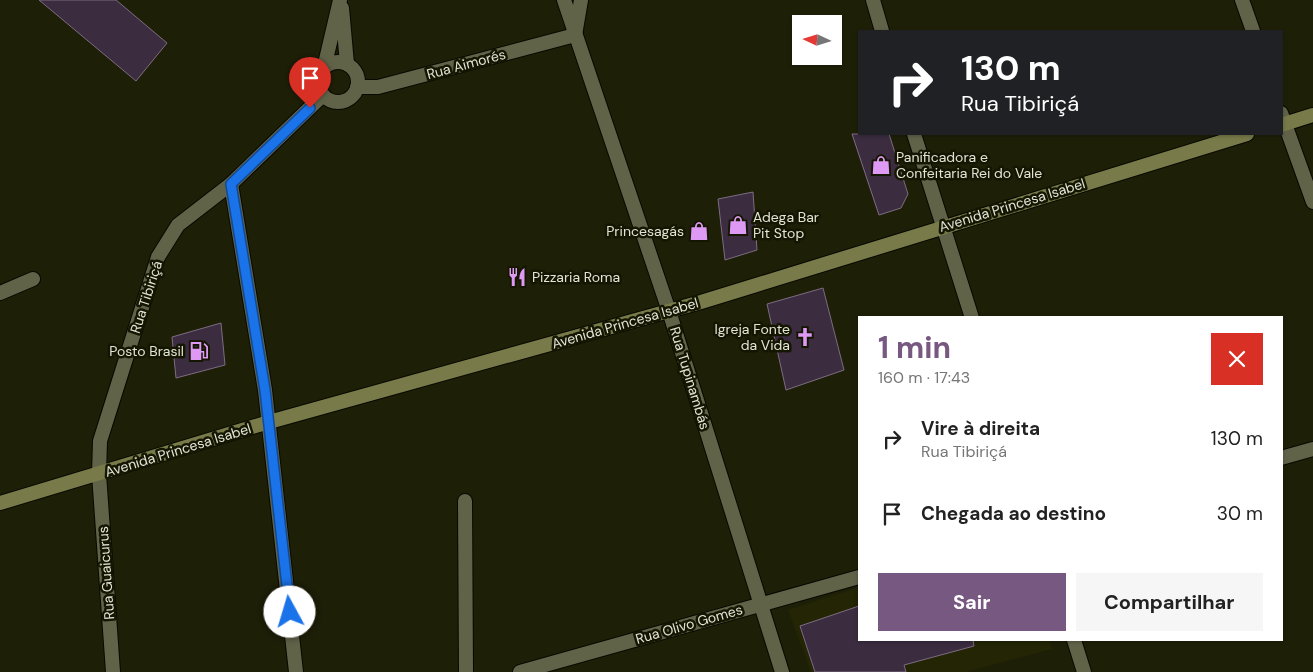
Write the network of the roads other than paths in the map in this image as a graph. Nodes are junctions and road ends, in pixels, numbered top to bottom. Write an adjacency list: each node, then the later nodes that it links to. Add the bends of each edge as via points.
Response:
1 (340, 0): 9 (street); 10 (street)
2 (564, 0): 8 (street, Rua Tupinambás)
3 (581, 0): 8 (street)
4 (873, 0): 6 (street)
5 (1242, 0): 7 (street)
6 (882, 30)
7 (1252, 30)
8 (575, 35): 11 (street, Rua Aimorés, via 378,87); 23 (street, Rua Tupinambás)
9 (347, 64): 10 (street, via 335,62); 11 (street, via 356,74)
10 (324, 68): 12 (street, via 318,79)
11 (357, 87): 12 (street, via 351,97 340,102)
12 (324, 96): 18 (street, Rua Tibiriçá)
13 (1313, 115): 14 (main road)
14 (1283, 121)
15 (1283, 124): 19 (street)
16 (914, 135): 20 (street)
17 (1244, 135): 20 (main road, Avenida Princesa Isabel)
18 (231, 184): 25 (street); 28 (street, Rua Tibiriçá, via 178,225 158,257 100,441)
19 (1313, 202)
20 (943, 227): 23 (main road, Avenida Princesa Isabel); 24 (street)
21 (33, 279): 22 (street)
22 (0, 293)
23 (669, 311): 25 (main road, Avenida Princesa Isabel); 32 (street, Rua Tupinambás)
24 (971, 316)
25 (269, 422): 28 (main road, Avenida Princesa Isabel); 35 (street)
26 (1313, 449): 27 (street)
27 (1283, 457)
28 (99, 474): 30 (main road, Avenida Princesa Isabel); 34 (street, Rua Guaicurus)
29 (465, 501): 36 (street)
30 (0, 503)
31 (858, 577): 32 (street, Rua Olivo Gomes)
32 (760, 604): 37 (street, Rua Olivo Gomes); 38 (street, Rua Tupinambás)
33 (1074, 641): 39 (street)
34 (113, 672)
35 (296, 672)
36 (466, 672)
37 (520, 672)
38 (782, 672)
39 (1084, 672)

